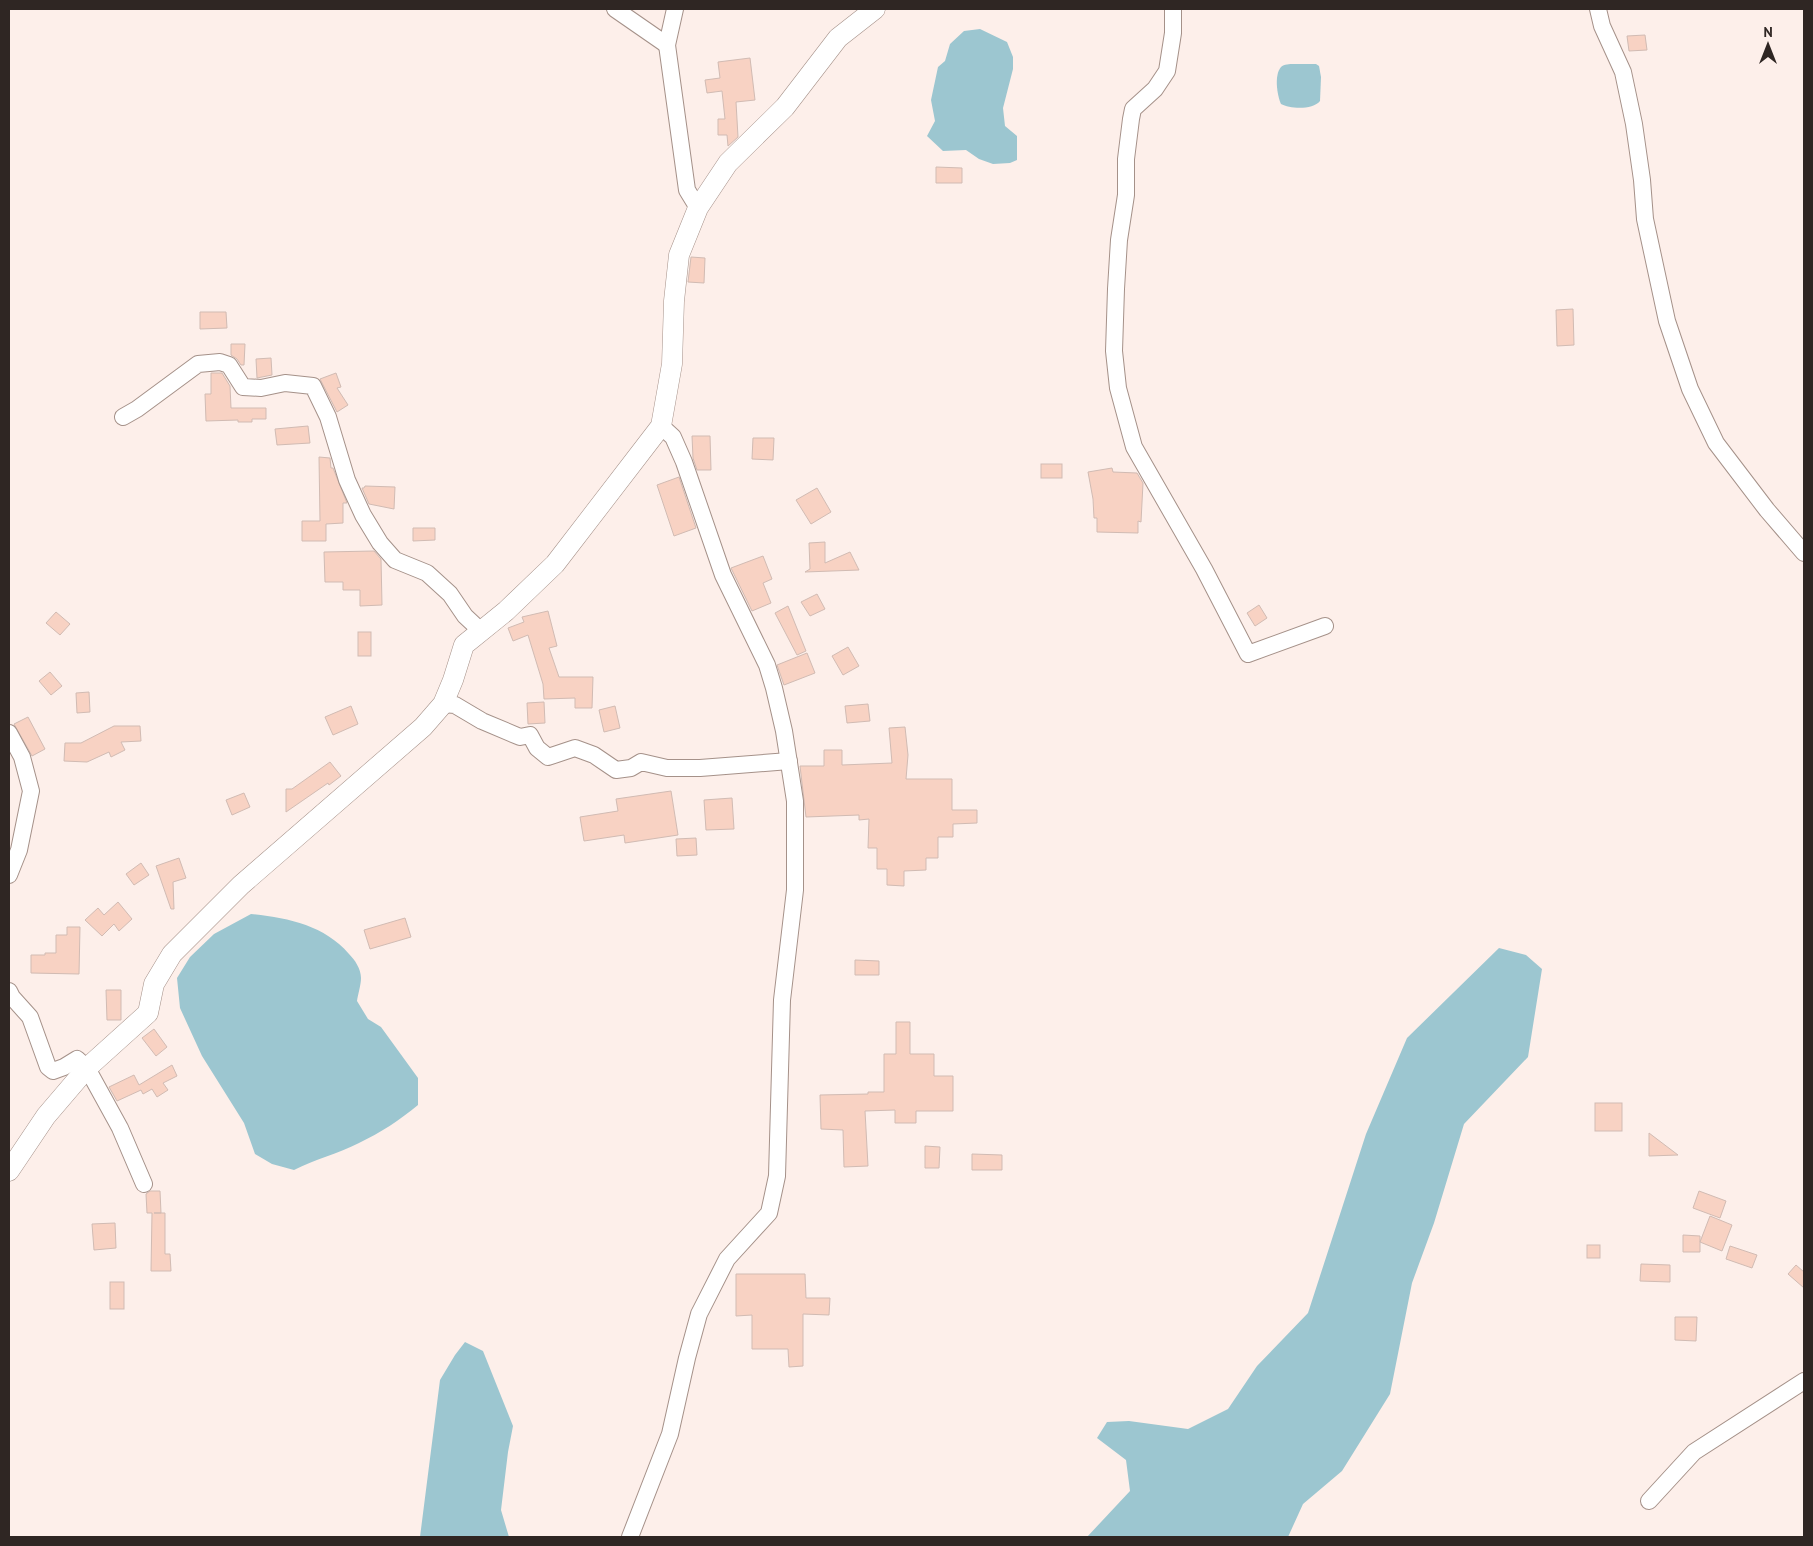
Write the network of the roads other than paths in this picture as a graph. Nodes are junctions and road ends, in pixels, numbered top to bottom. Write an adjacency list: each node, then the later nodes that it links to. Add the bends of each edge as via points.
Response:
1 (615, 9): 6 (street)
2 (674, 9): 6 (street)
3 (875, 9): 7 (street, via 838,38 785,107 728,163)
4 (1173, 9): 11 (street, via 1167,71 1155,89 1133,109 1131,119 1116,289 1114,351 1118,388 1134,446 1248,654)
5 (1598, 9): 10 (street, via 1622,72 1635,133 1645,219 1666,321 1690,390 1716,443)
6 (667, 45): 7 (street, via 687,190)
7 (698, 208): 9 (street, via 678,255 672,364)
8 (123, 417): 12 (street, via 198,364 220,362 229,366 242,387 261,388 285,383 313,386 328,417 347,480 362,515 380,544 395,560 427,573 450,594)
9 (661, 426): 12 (street, via 555,564); 15 (street, via 673,437 723,575 767,665)
10 (1804, 553)
11 (1325, 626)
12 (480, 631): 13 (street, via 464,645)
13 (443, 704): 15 (street, via 455,705 520,737 530,735 537,748 548,757 575,748 594,755 616,770 631,768 641,762 667,768 700,768); 18 (street, via 423,727 241,885 172,954 154,984 148,1013)
14 (9, 733): 16 (street, via 22,757 32,791 19,850)
15 (789, 761): 23 (street, via 795,801 795,890 782,1000 776,1176 769,1213 727,1259 699,1314 670,1434)
16 (9, 875)
17 (9, 991): 18 (street, via 30,1017 48,1067 53,1071 77,1059)
18 (87, 1068): 19 (street, via 46,1116); 20 (street, via 120,1128)
19 (9, 1171)
20 (144, 1184)
21 (1804, 1381): 22 (street, via 1694,1452)
22 (1649, 1501)
23 (630, 1537)

